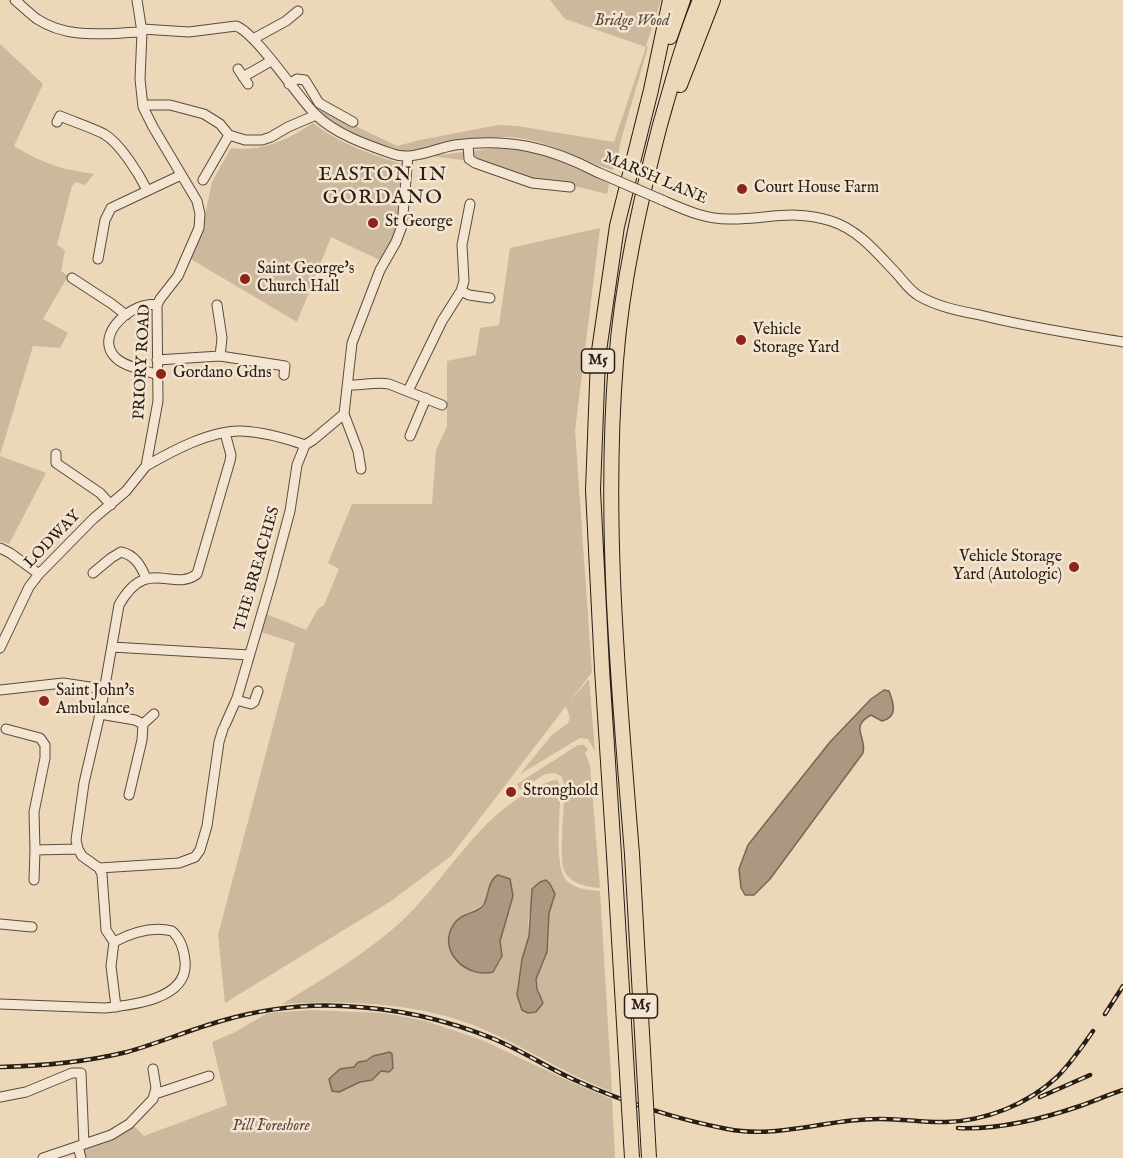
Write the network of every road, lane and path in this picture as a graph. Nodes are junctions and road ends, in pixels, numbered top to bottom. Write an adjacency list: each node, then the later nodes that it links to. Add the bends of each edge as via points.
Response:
1 (15, 0): 8 (street, via 36,18 74,34)
2 (137, 0): 8 (street, PRIORY ROAD)
3 (670, 0): 13 (highway, M5)
4 (683, 0): 13 (highway, M5)
5 (700, 0): 21 (highway, M5)
6 (713, 0): 21 (highway, M5)
7 (298, 11): 9 (street)
8 (142, 30): 9 (street, via 189,32 236,26); 14 (street, PRIORY ROAD)
9 (253, 39): 10 (street)
10 (271, 61): 11 (street); 12 (street)
11 (243, 77)
12 (289, 84): 15 (street); 17 (street, via 305,80 318,103)
13 (651, 90): 85 (highway, M5, bridge, via 617,226 598,358 593,490)
14 (143, 105): 18 (street, via 170,105 204,114); 22 (street, PRIORY ROAD)
15 (316, 115): 18 (street, via 262,140); 20 (street, via 337,130 396,155)
16 (60, 116): 25 (street, via 111,139)
17 (351, 119)
18 (229, 135): 23 (street)
19 (468, 144): 20 (street, MARSH LANE); 24 (street, via 470,159 475,164 532,183); 34 (street, MARSH LANE, bridge, via 504,142 535,146 711,218 788,213 831,221 866,240 918,296 948,308 1025,326)
20 (408, 156): 39 (street, via 402,226 352,343)
21 (647, 174): 86 (highway, M5, bridge, via 621,310 611,495 615,654 632,854)
22 (181, 175): 25 (street); 31 (street, PRIORY ROAD, via 200,207 199,228 178,276)
23 (203, 180)
24 (570, 187)
25 (147, 190): 27 (street, via 111,208)
26 (472, 211): 29 (street, via 462,245)
27 (97, 259)
28 (72, 279): 33 (street)
29 (461, 291): 30 (street); 40 (street)
30 (484, 294)
31 (157, 306): 33 (street, via 144,305); 36 (street, PRIORY ROAD)
32 (220, 308): 35 (street)
33 (126, 315): 38 (street, via 114,326 111,351 123,363)
34 (1123, 342)
35 (220, 356): 36 (street); 37 (street)
36 (157, 360): 38 (street, PRIORY ROAD)
37 (286, 367)
38 (158, 375): 48 (street, PRIORY ROAD, via 157,415)
39 (348, 385): 40 (street, via 381,382); 43 (street)
40 (408, 391): 41 (street)
41 (426, 398): 42 (street); 45 (street)
42 (442, 405)
43 (344, 414): 46 (street); 49 (street)
44 (225, 433): 46 (street, via 241,431); 48 (street, via 204,438); 54 (street, via 230,461)
45 (410, 436)
46 (305, 445): 59 (street, THE BREACHES)
47 (54, 461): 50 (street)
48 (146, 466): 50 (street, LODWAY)
49 (361, 469)
50 (111, 505): 53 (street, LODWAY)
51 (0, 548): 53 (street)
52 (93, 573): 55 (street, via 121,552 136,560)
53 (39, 574): 58 (street, LODWAY)
54 (195, 576): 55 (street); 56 (street)
55 (146, 578): 57 (street, via 129,590 119,605)
56 (201, 584)
57 (112, 647): 59 (street); 60 (street)
58 (0, 648)
59 (249, 656): 63 (street, THE BREACHES)
60 (103, 689): 61 (street, via 63,683); 64 (street)
61 (0, 690)
62 (258, 691): 63 (street, via 251,704)
63 (236, 700): 71 (street, THE BREACHES, via 219,742 207,826 195,857 179,863)
64 (100, 714): 66 (street); 69 (street, via 76,831)
65 (154, 714): 66 (street)
66 (143, 724): 68 (street)
67 (12, 733): 70 (street, via 40,738 45,745 34,812)
68 (129, 795)
69 (78, 849): 70 (street); 71 (street)
70 (35, 850): 72 (street)
71 (99, 868): 75 (street, via 106,930)
72 (34, 880)
73 (0, 924): 74 (street)
74 (32, 927)
75 (114, 942): 77 (street, via 111,966); 77 (street, via 137,932 172,931 180,941 185,963 183,979 169,992)
76 (0, 1004): 77 (street)
77 (116, 1007)
78 (153, 1069): 80 (street)
79 (209, 1076): 80 (street, via 192,1077)
80 (155, 1094): 82 (street, via 129,1124)
81 (0, 1097): 82 (street, via 81,1073)
82 (81, 1145): 83 (street); 84 (street)
83 (43, 1158)
84 (81, 1158)
85 (632, 1158)
86 (649, 1158)

